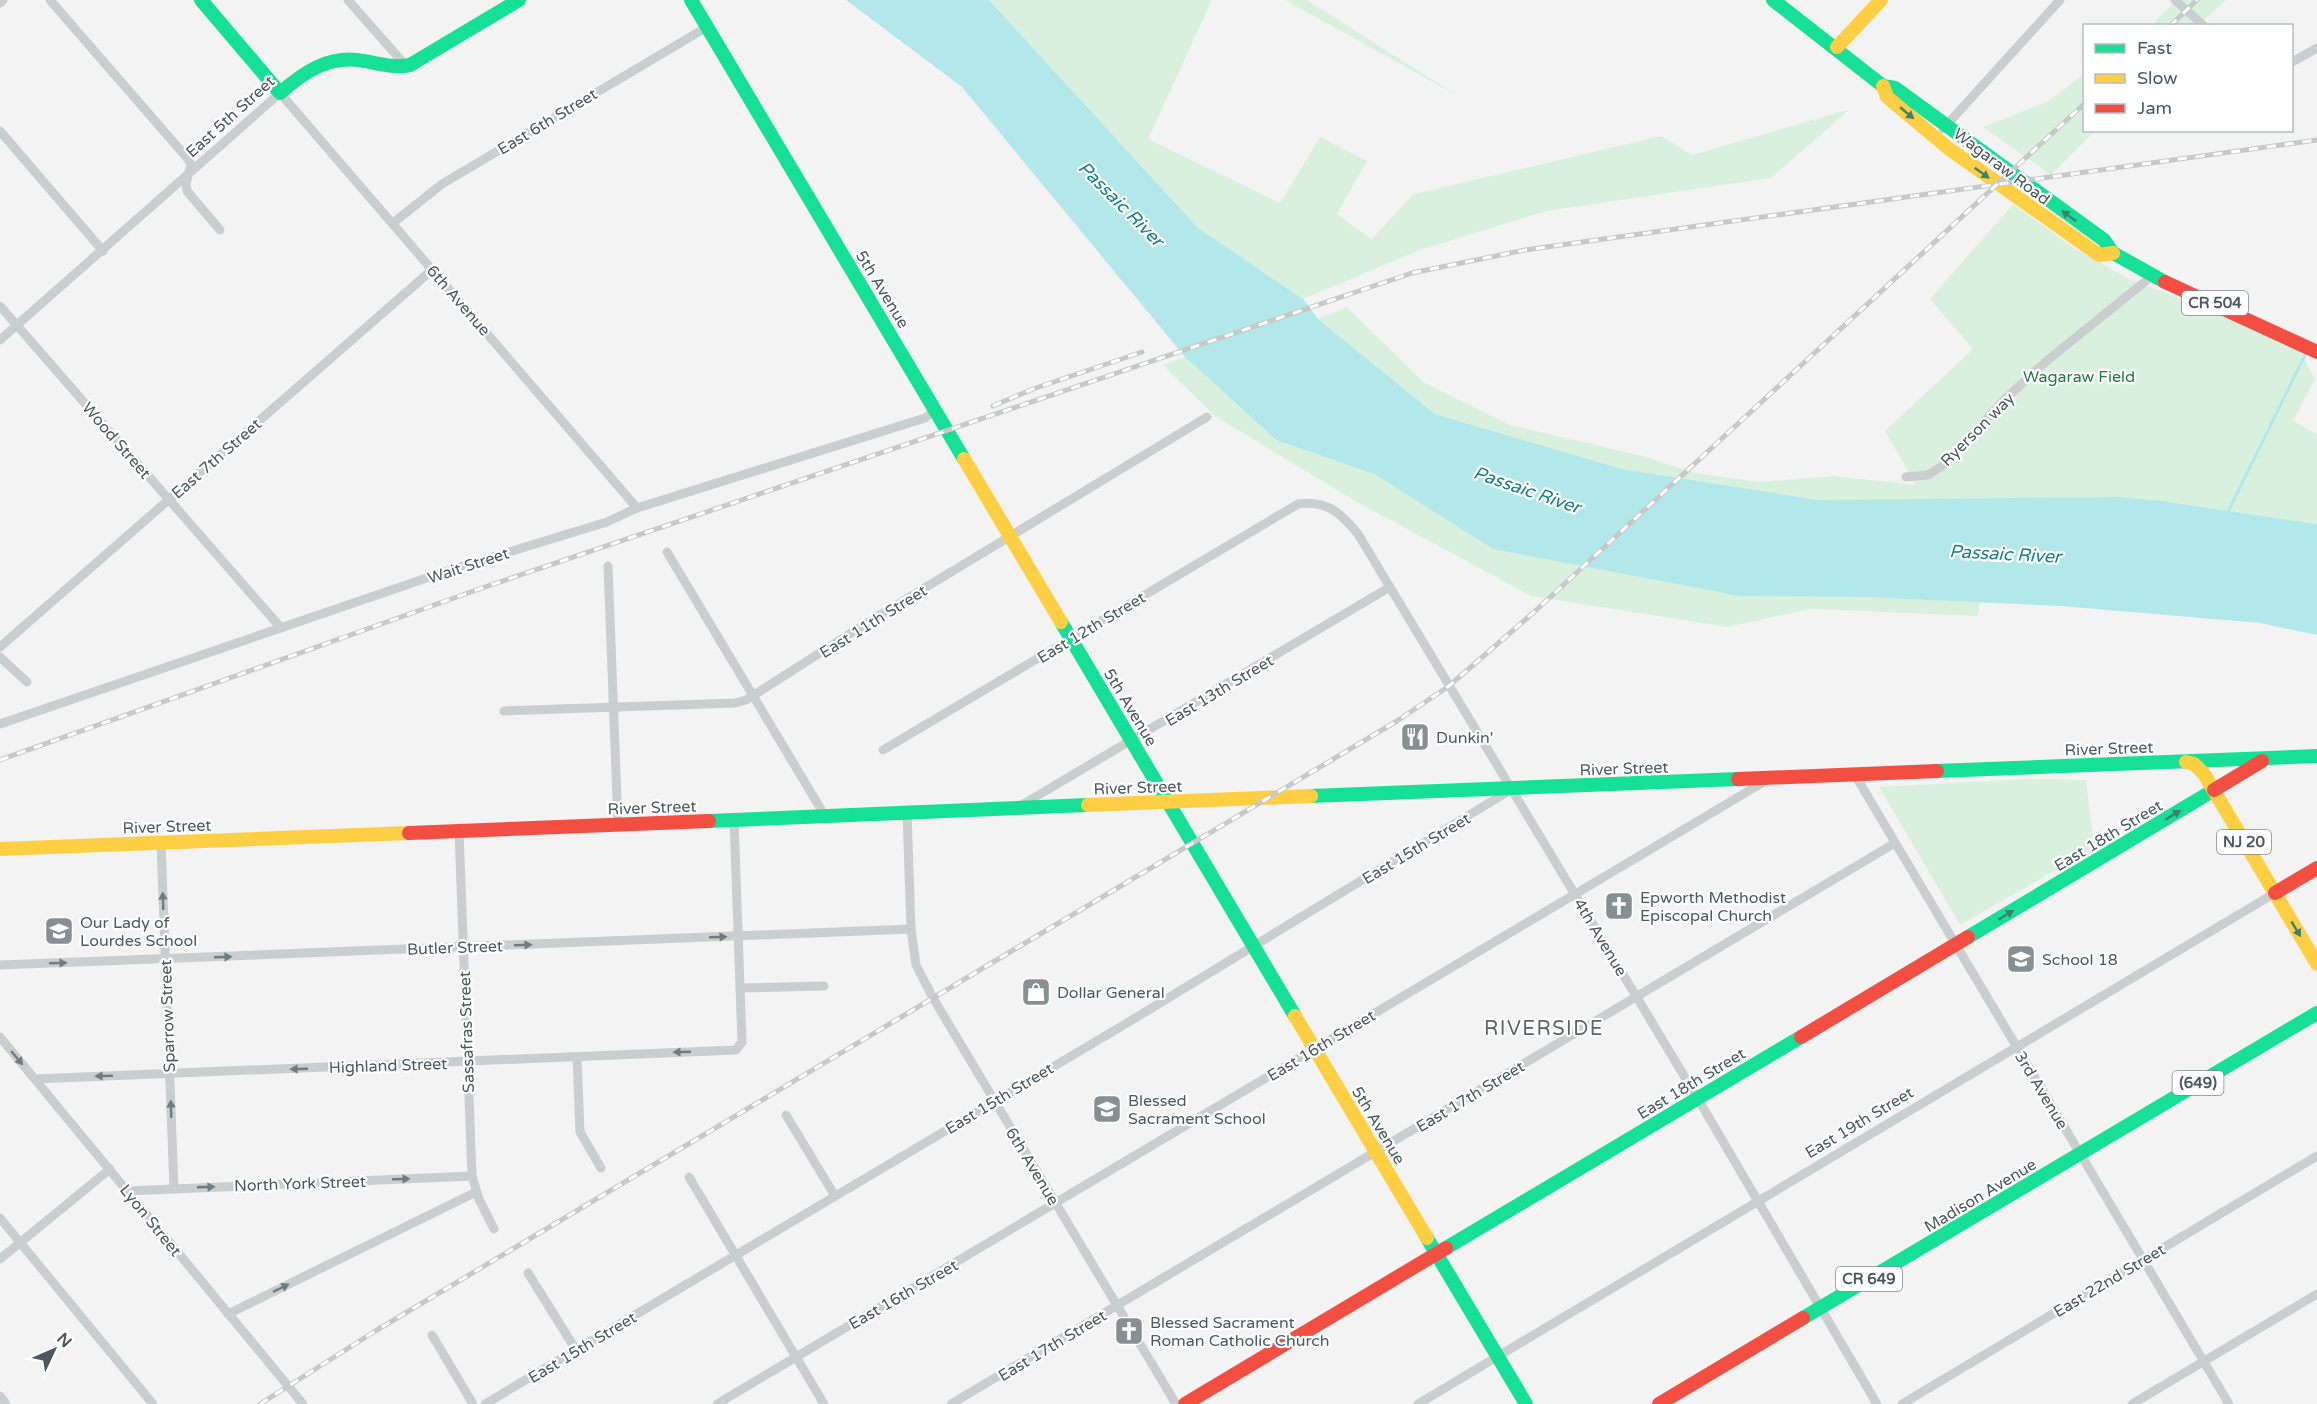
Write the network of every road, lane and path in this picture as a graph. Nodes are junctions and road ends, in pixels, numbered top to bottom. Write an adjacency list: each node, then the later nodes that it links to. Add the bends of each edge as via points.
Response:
1 (3, 0): 11 (street)
2 (50, 0): 21 (street, via 188,159 192,165)
3 (201, 0): 18 (main road)
4 (348, 0): 17 (street)
5 (519, 0): 17 (main road)
6 (691, 0): 13 (main road)
7 (1773, 0): 14 (main road, Wagaraw Road / CR 504)
8 (1881, 0): 14 (main road)
9 (2060, 0): 20 (street)
10 (2175, 0): 12 (street)
11 (0, 3)
12 (2202, 24)
13 (707, 27): 22 (street, East 6th Street, via 442,184); 31 (main road, 5th Avenue)
14 (1837, 47): 20 (main road, Wagaraw Road / CR 504, via 1883,86 1887,97)
15 (2317, 48): 16 (street)
16 (2293, 61)
17 (406, 66): 18 (main road, East 5th Street, via 334,60 304,72)
18 (280, 93): 21 (street, East 5th Street); 22 (street, 6th Avenue)
19 (0, 131): 24 (street)
20 (1940, 132): 26 (main road, Wagaraw Road / CR 504, via 2075,240 2099,255 2113,253)
21 (190, 174): 23 (street, via 187,191); 24 (street, East 5th Street)
22 (393, 223): 25 (street, 6th Avenue)
23 (220, 230)
24 (103, 251): 28 (street, East 5th Street)
25 (433, 270): 34 (street, East 7th Street); 36 (street, 6th Avenue)
26 (2152, 276): 30 (main road, Wagaraw Road / CR 504); 33 (street, Ryerson way, via 2049,359 2005,399 1945,464 1928,475)
27 (0, 306): 28 (street, Wood Street)
28 (17, 325): 29 (street, East 5th Street); 34 (street, Wood Street)
29 (0, 340)
30 (2317, 352)
31 (935, 410): 36 (street, Wait Street, via 925,418); 37 (main road, 5th Avenue)
32 (1207, 417): 37 (street, East 11th Street)
33 (1906, 477)
34 (169, 499): 41 (street, Wood Street); 43 (street, East 7th Street)
35 (1298, 504): 40 (street, 4th Avenue, via 1321,504 1343,515); 42 (street, East 12th Street)
36 (637, 508): 41 (street, Wait Street, via 607,522)
37 (1011, 537): 42 (main road, 5th Avenue); 46 (street, East 11th Street)
38 (667, 552): 46 (street)
39 (608, 566): 47 (street)
40 (1390, 588): 50 (street, East 13th Street); 57 (street, 4th Avenue)
41 (281, 628): 49 (street, Wait Street)
42 (1071, 639): 50 (main road, 5th Avenue); 51 (street, East 12th Street)
43 (0, 647)
44 (0, 657): 45 (street)
45 (27, 682)
46 (753, 695): 47 (street, East 11th Street, via 735,703); 62 (street)
47 (613, 707): 48 (street, East 11th Street); 64 (street)
48 (504, 711)
49 (0, 724)
50 (1132, 742): 59 (main road, 5th Avenue); 60 (street, East 13th Street)
51 (883, 750)
52 (2317, 756): 53 (main road, River Street)
53 (2277, 758): 54 (main road, River Street); 58 (main road, River Street, via 2244,770)
54 (2186, 762): 55 (main road, River Street); 58 (main road, via 2199,768)
55 (1856, 775): 56 (main road, River Street); 67 (street, 3rd Avenue)
56 (1769, 778): 57 (main road, River Street); 71 (street, East 16th Street)
57 (1512, 789): 59 (main road, River Street); 71 (street, 4th Avenue); 75 (street, East 15th Street)
58 (2214, 790): 70 (main road, NJ 20); 74 (main road, East 18th Street, one-way to 58)
59 (1169, 802): 60 (main road, River Street); 75 (main road, 5th Avenue)
60 (1015, 809): 61 (main road, River Street)
61 (907, 813): 62 (main road, River Street); 72 (street, 6th Avenue)
62 (825, 816): 63 (main road, River Street)
63 (734, 820): 64 (main road, River Street); 73 (street)
64 (618, 825): 65 (main road, River Street)
65 (459, 831): 66 (main road, River Street); 76 (street, Sassafras Street)
66 (161, 843): 68 (main road, River Street); 77 (street, Sparrow Street, one-way to 66)
67 (1895, 843): 74 (street, 3rd Avenue); 82 (street, East 17th Street)
68 (0, 849)
69 (2317, 868): 70 (main road, East 19th Street)
70 (2275, 893): 78 (main road, NJ 20, one-way to 78); 85 (street, East 19th Street)
71 (1575, 894): 82 (street, 4th Avenue); 86 (street, East 16th Street)
72 (911, 929): 73 (street, Butler Street); 92 (street, 6th Avenue, via 916,965)
73 (738, 936): 76 (street, Butler Street, one-way to 73); 81 (street)
74 (1956, 945): 85 (street, 3rd Avenue); 91 (main road, East 18th Street)
75 (1254, 946): 86 (main road, 5th Avenue); 92 (street, East 15th Street)
76 (463, 947): 77 (street, Butler Street, one-way to 76); 88 (street, Sassafras Street)
77 (165, 959): 79 (street, Butler Street, one-way to 77); 89 (street, Sparrow Street)
78 (2317, 964)
79 (0, 965)
80 (824, 986): 81 (street)
81 (740, 988): 87 (street, Highland Street, one-way to 87, via 740,1047 736,1050)
82 (1636, 997): 91 (street, 4th Avenue); 94 (street, East 17th Street)
83 (2317, 1013): 95 (main road, Madison Avenue / (649))
84 (0, 1037): 90 (street, Lyon Street, one-way to 90)
85 (2017, 1048): 95 (street, 3rd Avenue); 105 (street, East 19th Street)
86 (1315, 1049): 94 (main road, 5th Avenue); 106 (street, East 16th Street)
87 (577, 1057): 88 (street, Highland Street); 97 (street, via 580,1132)
88 (467, 1061): 89 (street, Highland Street, one-way to 89); 99 (street, Sassafras Street)
89 (169, 1074): 90 (street, Highland Street, one-way to 90); 101 (street, Sparrow Street, one-way to 89)
90 (35, 1079): 98 (street, Lyon Street)
91 (1698, 1099): 105 (street, 4th Avenue); 110 (main road, East 18th Street)
92 (995, 1100): 104 (street, East 15th Street); 106 (street, 6th Avenue)
93 (786, 1115): 104 (street)
94 (1376, 1152): 110 (main road, 5th Avenue); 116 (street, East 17th Street)
95 (2080, 1154): 113 (street, 3rd Avenue); 117 (main road, Madison Avenue / CR 649)
96 (2317, 1156): 113 (street, East 22nd Street)
97 (601, 1168)
98 (110, 1169): 102 (street, Lyon Street); 109 (street)
99 (472, 1176): 101 (street, North York Street, one-way to 99); 103 (street, Sassafras Street)
100 (689, 1177): 111 (street)
101 (174, 1188): 102 (street, North York Street)
102 (127, 1191): 118 (street, Lyon Street)
103 (476, 1192): 108 (street, Sassafras Street); 118 (street, one-way to 103)
104 (835, 1196): 111 (street, East 15th Street)
105 (1758, 1201): 117 (street, 4th Avenue); 122 (street, East 19th Street)
106 (1056, 1204): 116 (street, 6th Avenue); 121 (street, East 16th Street)
107 (0, 1218): 109 (street)
108 (494, 1228)
109 (20, 1242): 112 (street); 126 (street)
110 (1437, 1254): 122 (main road, 5th Avenue); 134 (main road, East 18th Street)
111 (736, 1256): 120 (street, East 15th Street); 121 (street)
112 (0, 1259)
113 (2143, 1260): 123 (street, 3rd Avenue); 139 (street, East 22nd Street)
114 (528, 1274): 120 (street)
115 (2317, 1294): 123 (street)
116 (1117, 1306): 132 (street, East 17th Street); 133 (street, 6th Avenue)
117 (1820, 1308): 137 (main road, Madison Avenue / CR 649); 138 (street, 4th Avenue)
118 (228, 1314): 127 (street, Lyon Street)
119 (432, 1335): 128 (street)
120 (576, 1350): 129 (street, East 15th Street)
121 (796, 1357): 130 (street, East 16th Street); 131 (street)
122 (1498, 1357): 135 (street, East 19th Street); 136 (main road, 5th Avenue)
123 (2204, 1361): 140 (street); 141 (street, 3rd Avenue)
124 (0, 1396): 125 (street)
125 (6, 1404)
126 (153, 1404)
127 (303, 1404)
128 (473, 1404)
129 (484, 1404)
130 (717, 1404)
131 (824, 1404)
132 (951, 1404)
133 (1176, 1404)
134 (1185, 1404)
135 (1418, 1404)
136 (1526, 1404)
137 (1659, 1404)
138 (1877, 1404)
139 (1902, 1404)
140 (2132, 1404)
141 (2229, 1404)

